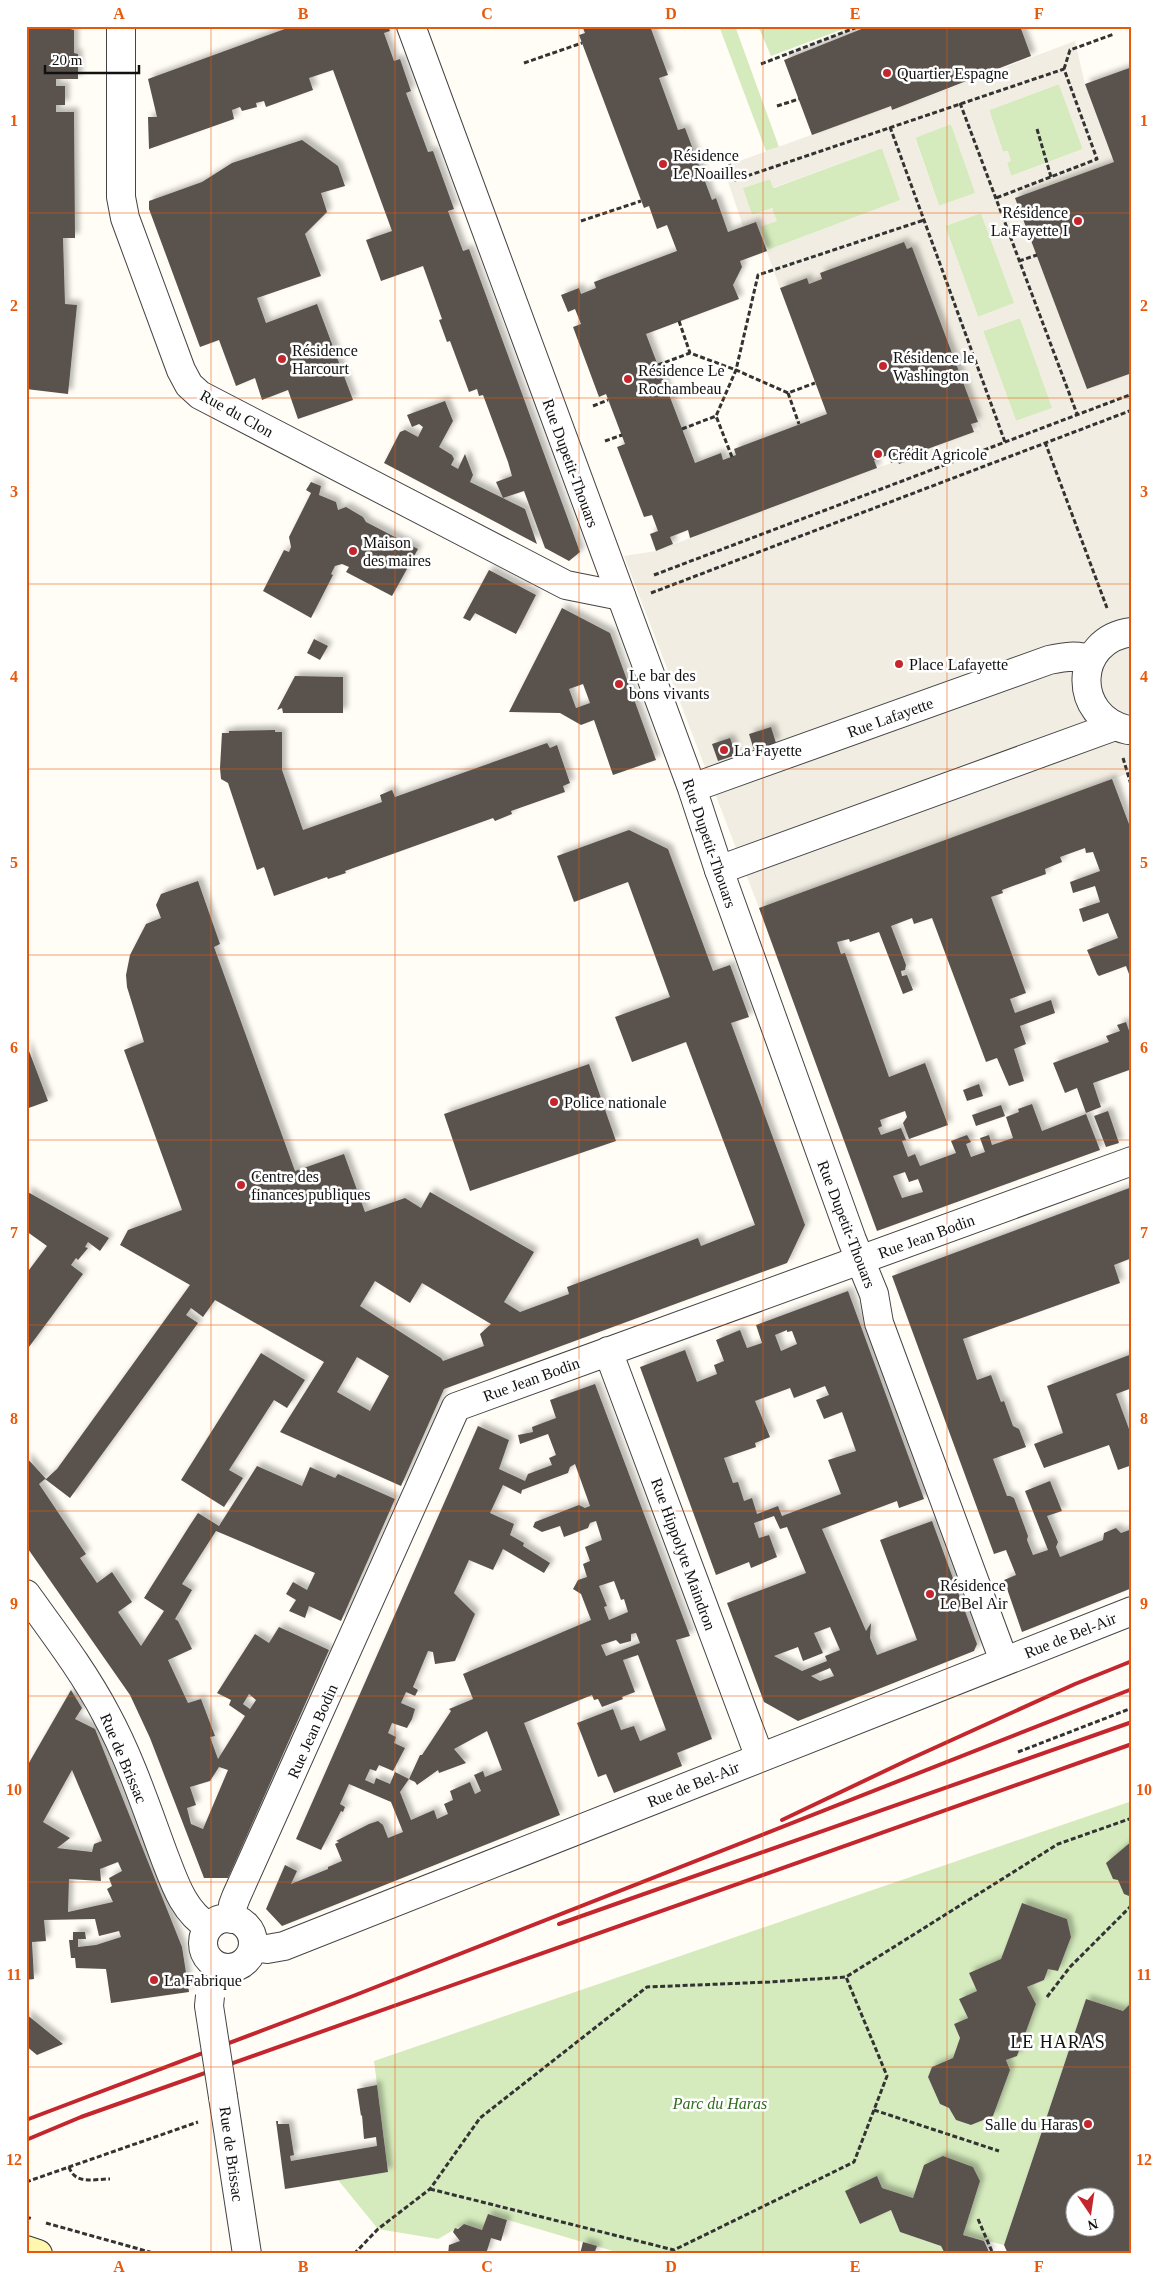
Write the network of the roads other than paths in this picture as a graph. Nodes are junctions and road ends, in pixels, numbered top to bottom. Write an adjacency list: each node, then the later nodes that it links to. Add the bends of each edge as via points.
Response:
1 (121, 26): 3 (street, Rue du Clon, via 121,196 126,218 189,385 200,395 566,586)
2 (411, 26): 3 (street, Rue Dupetit-Thouars)
3 (622, 600): 7 (street, Rue Dupetit-Thouars)
4 (1124, 633): 5 (street, via 1099,647)
5 (1090, 660): 6 (street, via 1086,680 1088,696 1098,714); 7 (street, Rue Lafayette, via 1084,657 1049,660)
6 (1123, 728): 8 (street)
7 (692, 788): 8 (street, Rue Dupetit-Thouars)
8 (719, 870): 10 (street, Rue Dupetit-Thouars)
9 (1132, 1161): 10 (street, Rue Jean Bodin)
10 (860, 1261): 11 (street, Rue Jean Bodin); 14 (street, Rue Dupetit-Thouars, via 874,1294 879,1323)
11 (608, 1351): 15 (street, Rue Hippolyte Maindron); 16 (street, Rue Jean Bodin, via 456,1407 236,1897)
12 (26, 1594): 16 (street, Rue de Brissac, via 106,1712 190,1912 197,1920)
13 (1132, 1611): 14 (street, Rue de Bel-Air)
14 (1004, 1661): 15 (street, Rue de Bel-Air)
15 (760, 1758): 17 (street, Rue de Bel-Air, via 284,1946)
16 (220, 1923): 17 (street, via 242,1922 252,1937); 18 (street, via 204,1935 203,1948 208,1960)
17 (252, 1947): 18 (street, via 241,1965)
18 (219, 1967): 21 (street, Rue de Brissac, bridge, via 209,2006)
19 (26, 2250): 20 (main road)
20 (38, 2254)
21 (247, 2254)

